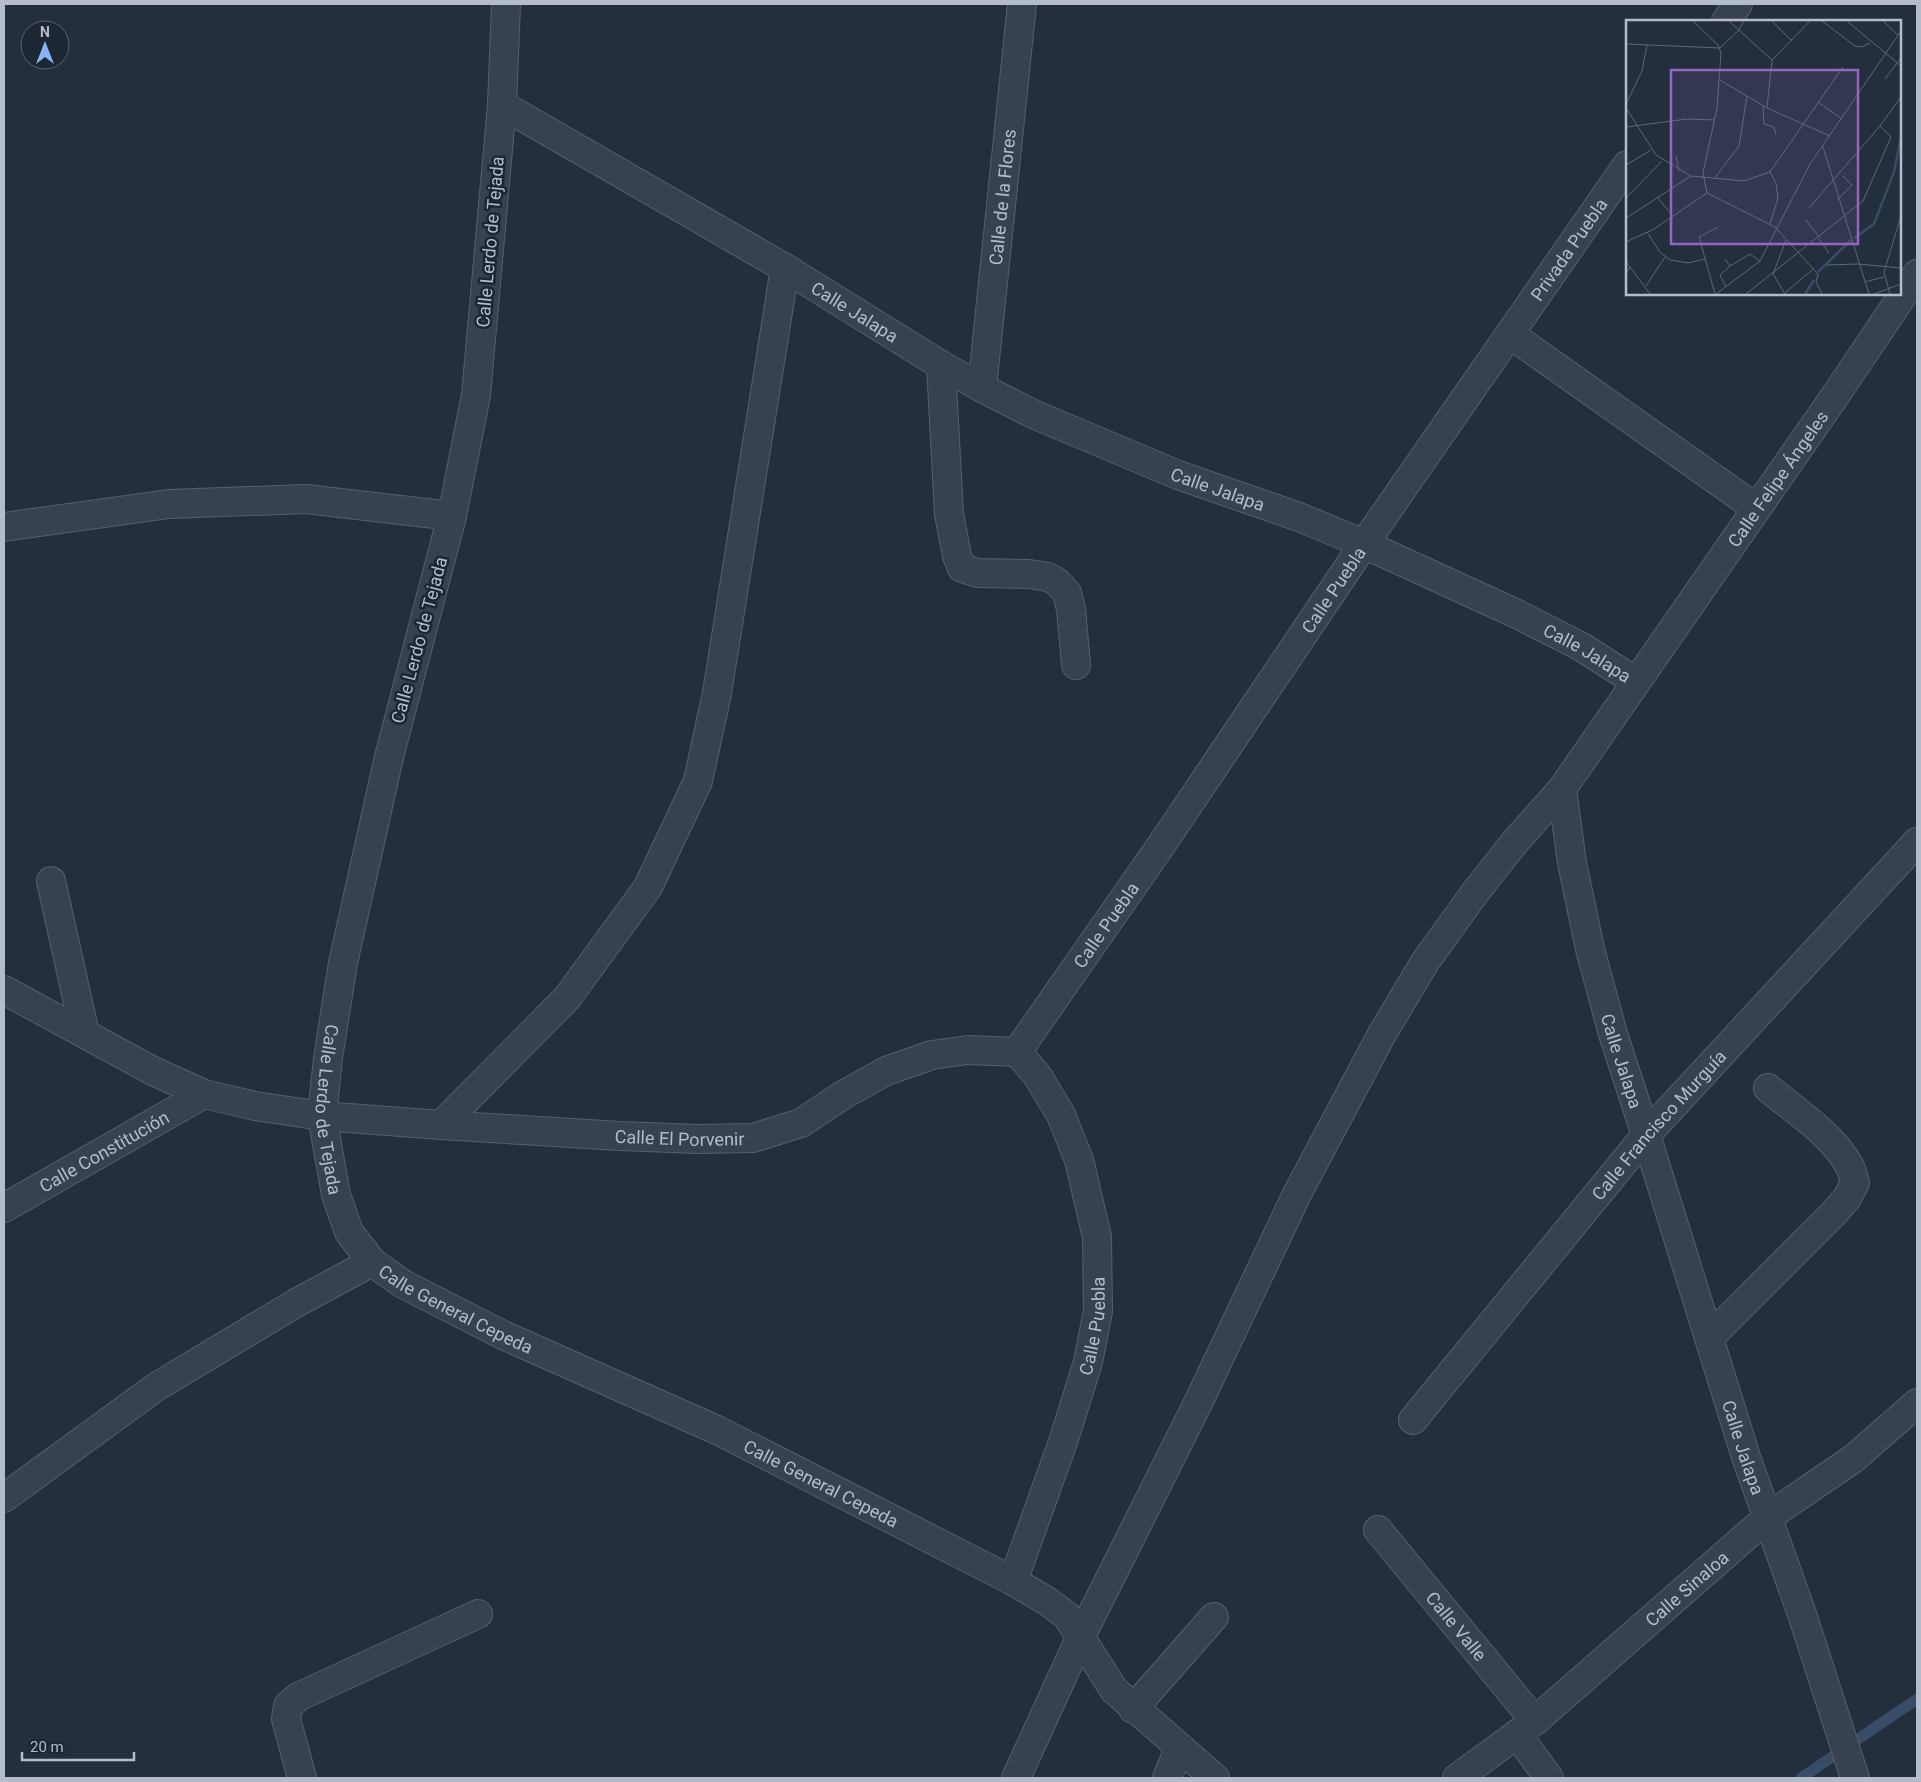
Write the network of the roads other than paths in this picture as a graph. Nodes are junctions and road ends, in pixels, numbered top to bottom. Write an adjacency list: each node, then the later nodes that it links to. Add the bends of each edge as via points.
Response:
1 (506, 4): 5 (street, Calle Lerdo de Tejada)
2 (1022, 4): 11 (street, Calle de la Flores)
3 (1738, 4): 4 (street)
4 (1727, 20)
5 (502, 104): 7 (street, Calle Jalapa); 13 (street, Calle Lerdo de Tejada, via 476,395)
6 (1626, 166): 9 (street, Privada Puebla)
7 (785, 268): 10 (street, Calle Jalapa); 27 (street, via 717,693 698,781 648,887 567,998)
8 (1917, 274): 12 (street, Calle Felipe Ángeles)
9 (1511, 335): 12 (street); 15 (street, Calle Puebla)
10 (940, 365): 11 (street, Calle Jalapa); 16 (street, via 949,514 962,568 978,573 1029,574 1057,582 1067,593 1071,609)
11 (982, 388): 15 (street, Calle Jalapa, via 1033,414 1178,475 1299,517)
12 (1756, 508): 17 (street, Calle Felipe Ángeles)
13 (452, 516): 14 (street, via 306,498 169,504); 26 (street, Calle Lerdo de Tejada, via 389,757 343,963)
14 (4, 527)
15 (1364, 544): 17 (street, Calle Jalapa, via 1517,614 1580,646); 23 (street, Calle Puebla)
16 (1076, 665)
17 (1635, 681): 18 (street, Calle Jalapa)
18 (1562, 789): 28 (street, Calle Jalapa, via 1572,862 1590,949); 40 (street, via 1474,894 1425,962 1382,1034 1296,1194 1198,1403)
19 (1917, 842): 28 (street, Calle Francisco Murguía)
20 (51, 881): 22 (street)
21 (4, 990): 22 (street, Calle El Porvenir)
22 (85, 1034): 25 (street, Calle El Porvenir)
23 (1017, 1052): 27 (street, Calle El Porvenir, via 968,1050 932,1055 886,1071 800,1123 753,1138 679,1138); 37 (street, Calle Puebla, via 1037,1074 1061,1115 1079,1160 1097,1236 1098,1311 1088,1362 1063,1442)
24 (1768, 1088): 31 (street, via 1840,1152 1850,1166 1855,1183 1834,1213)
25 (204, 1094): 26 (street, Calle El Porvenir); 29 (street, Calle Constitución)
26 (322, 1116): 27 (street, Calle El Porvenir); 30 (street, Calle Lerdo de Tejada, via 336,1195 349,1232)
27 (441, 1125)
28 (1646, 1135): 31 (street, Calle Jalapa); 33 (street, Calle Francisco Murguía)
29 (4, 1208)
30 (372, 1262): 34 (street, via 156,1387); 37 (street, Calle General Cepeda, via 403,1284 503,1335 717,1430)
31 (1709, 1338): 35 (street, Calle Jalapa)
32 (1917, 1404): 35 (street, Calle Sinaloa, via 1853,1458)
33 (1413, 1420)
34 (6, 1492)
35 (1768, 1517): 42 (street, Calle Sinaloa); 44 (street, Calle Jalapa)
36 (1378, 1530): 42 (street, Calle Valle)
37 (1013, 1580): 40 (street, Calle General Cepeda, via 1067,1616)
38 (478, 1614): 45 (street, via 298,1697 288,1706 286,1719)
39 (1214, 1617): 41 (street)
40 (1081, 1636): 41 (street, Calle General Cepeda, via 1114,1690); 46 (street)
41 (1133, 1709): 43 (street, Calle General Cepeda)
42 (1526, 1728): 49 (street, Calle Sinaloa); 50 (street, Calle Valle)
43 (1179, 1749): 47 (street); 48 (street, Calle General Cepeda)
44 (1852, 1769)
45 (302, 1778)
46 (1016, 1778)
47 (1167, 1778)
48 (1215, 1778)
49 (1458, 1778)
50 (1548, 1778)

